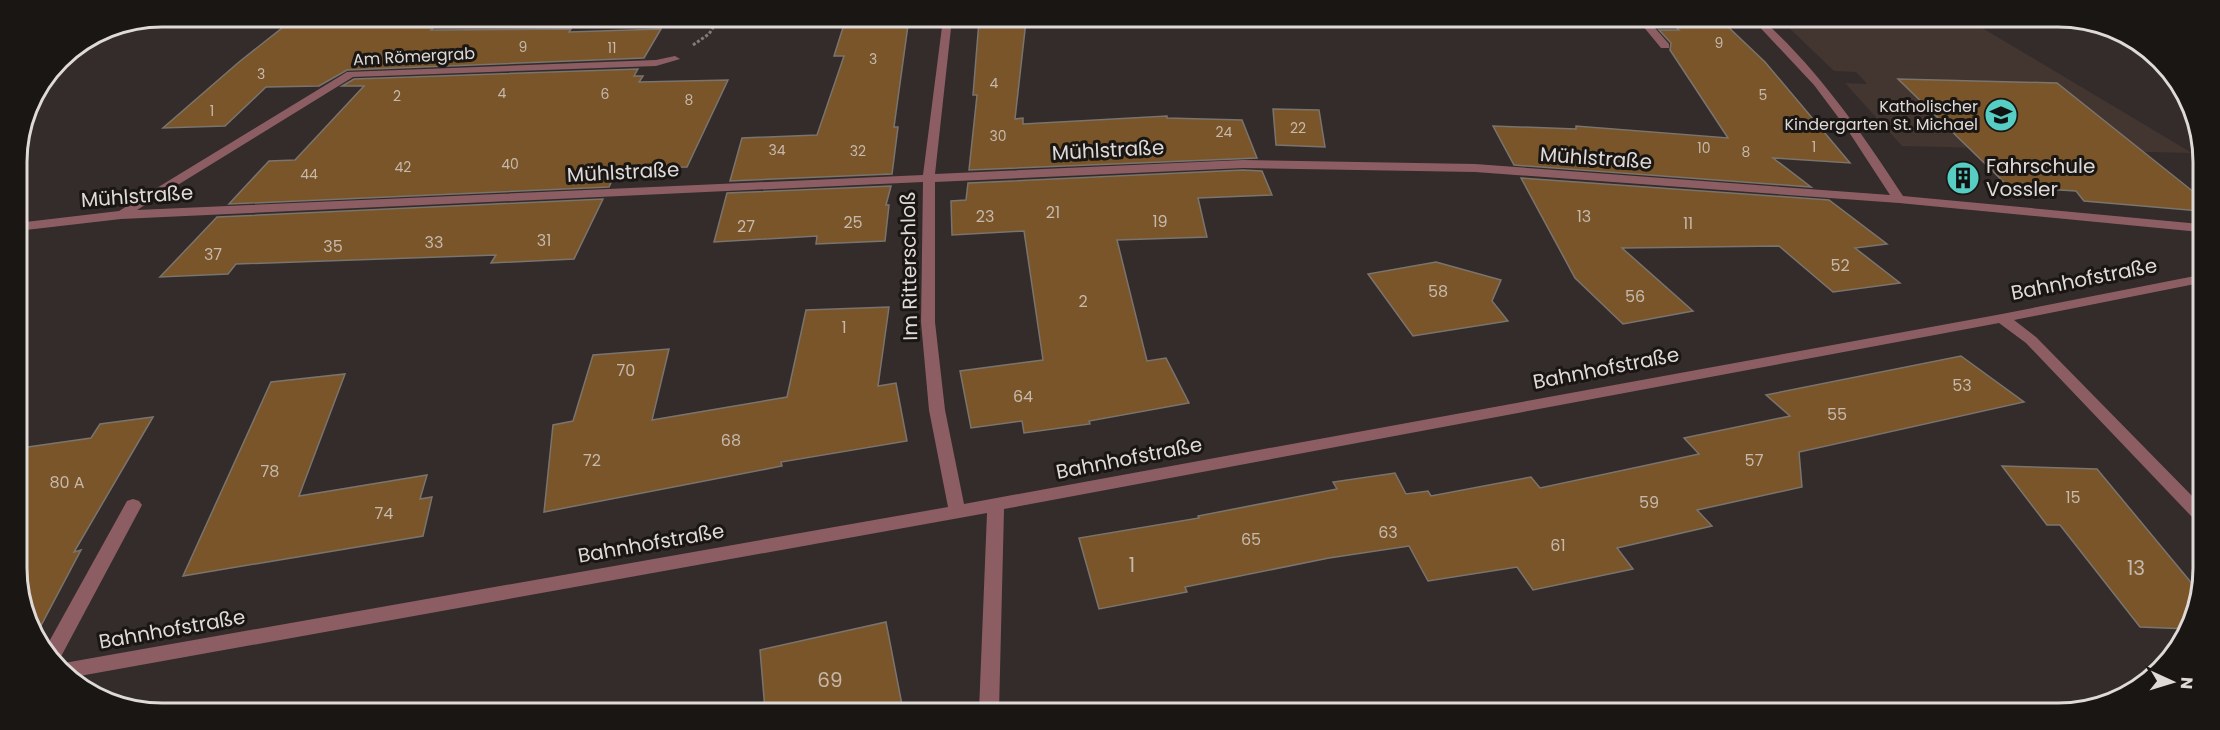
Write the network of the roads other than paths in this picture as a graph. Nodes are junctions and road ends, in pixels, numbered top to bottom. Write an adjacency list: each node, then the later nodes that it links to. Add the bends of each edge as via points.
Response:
1 (945, 27): 6 (street, Im Ritterschloß)
2 (1649, 27): 4 (street)
3 (1766, 27): 7 (street, via 1850,122)
4 (1665, 46)
5 (675, 59): 8 (street, Am Römergrab, via 656,63 351,74)
6 (929, 178): 7 (street, Mühlstraße, via 1243,164 1475,168); 8 (street, Mühlstraße); 16 (street, Im Ritterschloß, via 928,322 937,410)
7 (1899, 199): 10 (street, Mühlstraße)
8 (121, 215): 9 (street, Mühlstraße)
9 (27, 226)
10 (2193, 227)
11 (2193, 280): 12 (street, Bahnhofstraße)
12 (2002, 318): 14 (street, Bahnhofstraße); 15 (street, via 2031,340)
13 (133, 505): 17 (street, Bahnhofstraße)
14 (996, 505): 16 (street, Bahnhofstraße); 19 (street)
15 (2193, 508)
16 (957, 511): 18 (street, Bahnhofstraße)
17 (55, 649)
18 (74, 669)
19 (989, 703)

